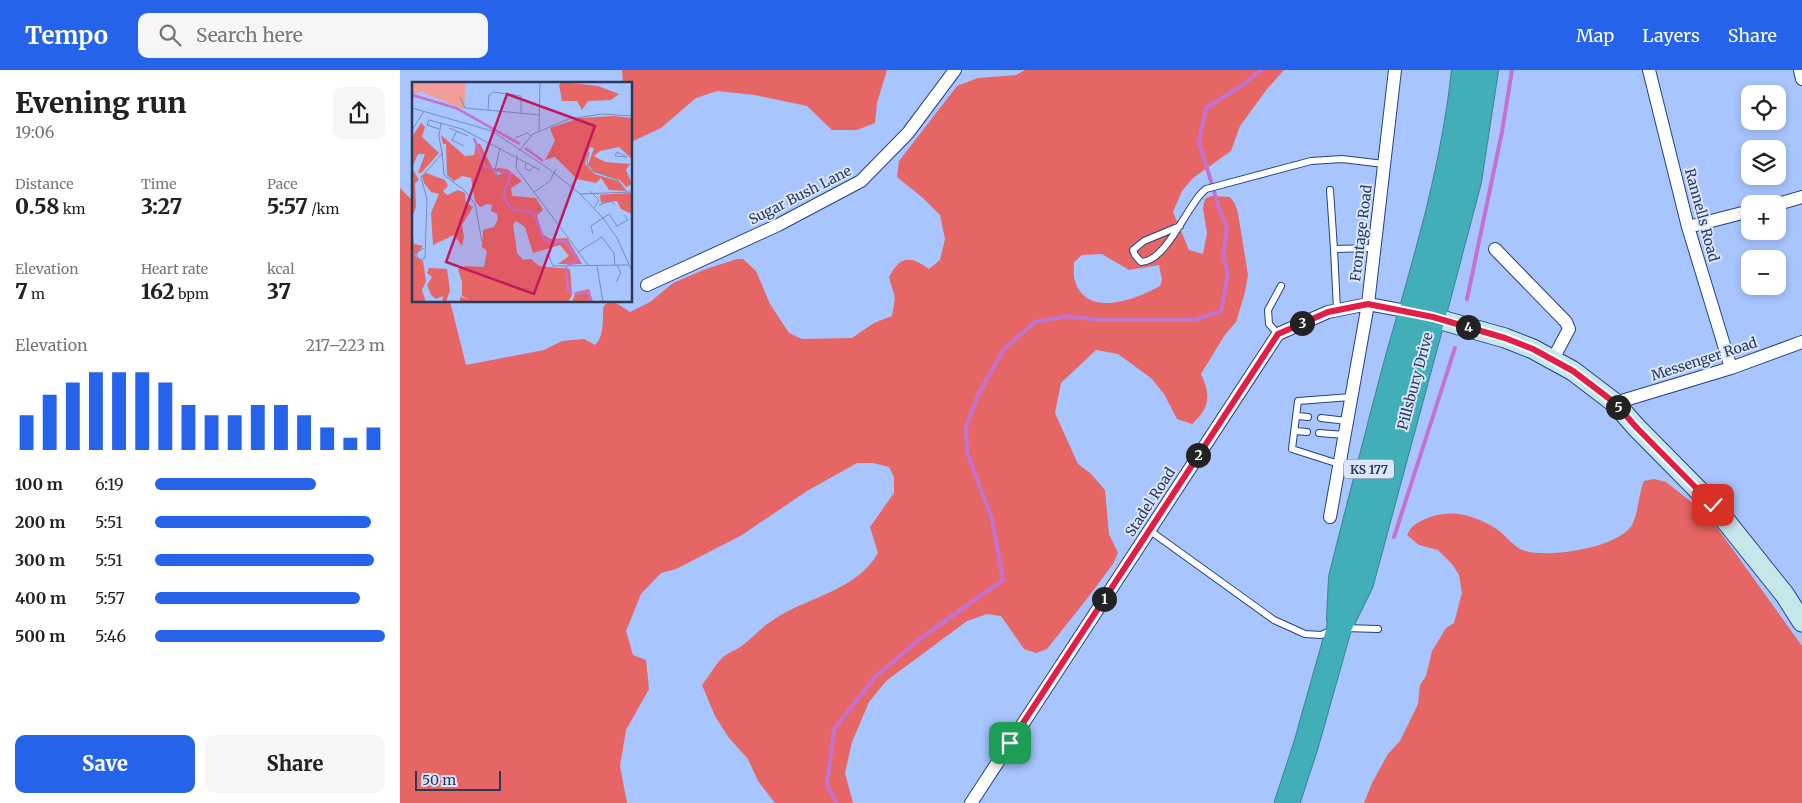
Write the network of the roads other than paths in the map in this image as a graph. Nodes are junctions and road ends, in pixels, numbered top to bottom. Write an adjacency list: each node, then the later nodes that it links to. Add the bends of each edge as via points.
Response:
1 (955, 70): 18 (street, Sugar Bush Lane, via 908,133 861,181 778,225)
2 (1395, 70): 8 (street, Frontage Road)
3 (1464, 70): 22 (highway, Pillsbury Drive / KS 177)
4 (1486, 70): 22 (highway, Pillsbury Drive / KS 177, via 1468,181)
5 (1650, 70): 14 (street, Rannells Road)
6 (1800, 70): 7 (street)
7 (1802, 79)
8 (1384, 164): 13 (lane, via 1342,159 1310,161 1220,184 1200,193); 15 (street, Frontage Road)
9 (1330, 190): 16 (lane)
10 (1802, 198): 11 (street)
11 (1786, 202)
12 (1741, 213): 14 (street)
13 (1180, 226): 13 (lane, via 1167,244 1146,262 1135,255 1133,250 1144,241)
14 (1688, 227): 26 (street, Rannells Road)
15 (1374, 248): 16 (lane); 20 (street, Frontage Road)
16 (1334, 249): 21 (lane)
17 (1495, 249): 25 (street, via 1566,322 1569,329)
18 (647, 284)
19 (1281, 286): 23 (lane, via 1268,310 1270,324)
20 (1368, 304): 21 (street); 22 (street); 27 (street, Frontage Road)
21 (1337, 311): 23 (street)
22 (1422, 315): 25 (main road, via 1505,338); 41 (highway, Pillsbury Drive / KS 177, via 1361,582)
23 (1278, 334): 39 (street, Stadel Road)
24 (1802, 342): 26 (street, Messenger Road)
25 (1553, 359): 28 (main road)
26 (1730, 368): 28 (street, Messenger Road)
27 (1351, 397): 29 (lane, via 1298,401); 32 (street, Frontage Road)
28 (1615, 403): 40 (main road, via 1713,505 1785,595)
29 (1297, 416): 30 (lane); 33 (lane)
30 (1308, 417)
31 (1321, 418): 32 (lane)
32 (1347, 421): 36 (street, Frontage Road)
33 (1295, 431): 34 (lane); 37 (lane, via 1292,449)
34 (1307, 432)
35 (1319, 434): 36 (lane)
36 (1344, 435): 37 (street, Frontage Road)
37 (1340, 464): 38 (street, Frontage Road)
38 (1330, 517)
39 (1149, 530): 41 (lane, via 1274,620 1305,634 1321,635); 43 (street, Stadel Road)
40 (1802, 622)
41 (1338, 628): 42 (lane); 44 (highway, Pillsbury Drive / KS 177)
42 (1378, 629)
43 (971, 803)
44 (1287, 803)

